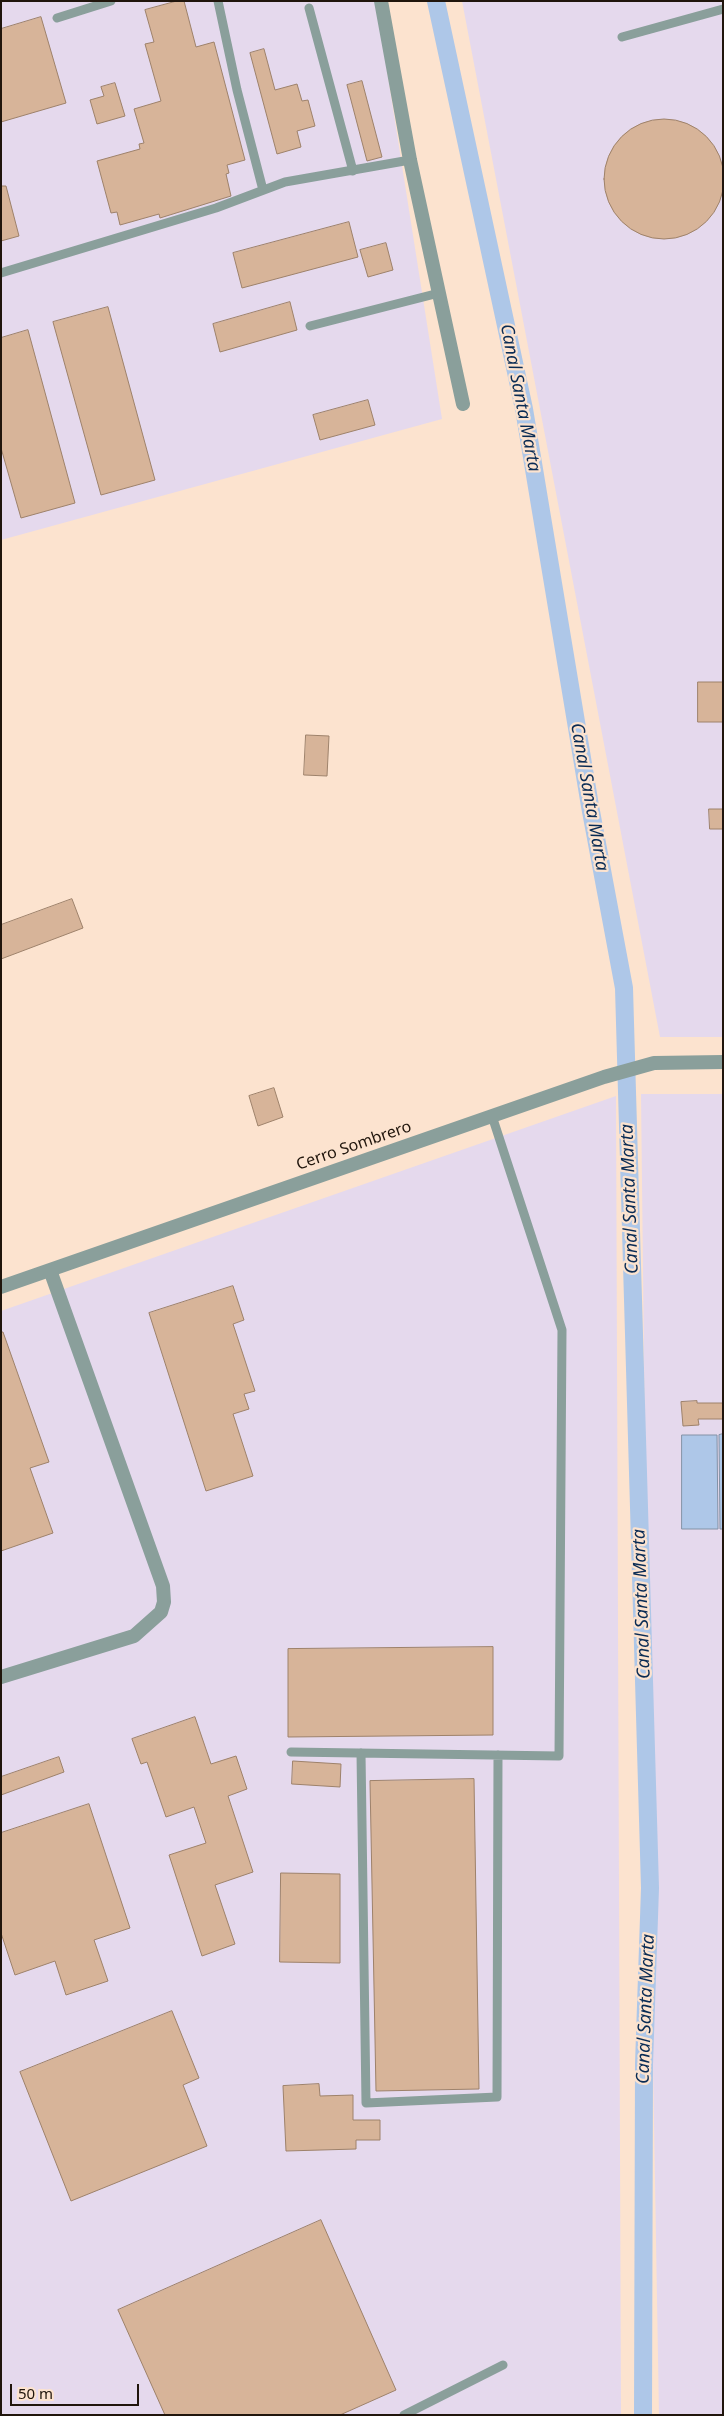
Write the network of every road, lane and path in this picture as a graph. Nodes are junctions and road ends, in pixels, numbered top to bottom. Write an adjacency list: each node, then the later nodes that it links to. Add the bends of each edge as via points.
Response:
1 (111, 1): 6 (lane)
2 (218, 1): 10 (lane)
3 (381, 1): 8 (street)
4 (309, 8): 9 (lane)
5 (723, 9): 7 (lane)
6 (58, 18)
7 (622, 37)
8 (410, 160): 9 (lane); 12 (street)
9 (353, 171): 10 (lane, via 302,179)
10 (262, 190): 11 (lane, via 216,208)
11 (1, 274)
12 (439, 293): 13 (lane); 14 (street)
13 (310, 326)
14 (463, 404)
15 (723, 1062): 16 (street, Cerro Sombrero, via 654,1063)
16 (492, 1116): 17 (street, Cerro Sombrero); 22 (lane, via 562,1330 559,1756)
17 (50, 1270): 18 (street, Cerro Sombrero); 19 (street, via 163,1586 164,1602 160,1612 134,1636)
18 (1, 1287)
19 (1, 1677)
20 (291, 1752): 21 (lane)
21 (361, 1753): 22 (lane); 22 (lane, via 366,2103 497,2098)
22 (498, 1755)
23 (503, 2365): 24 (lane)
24 (404, 2415)

